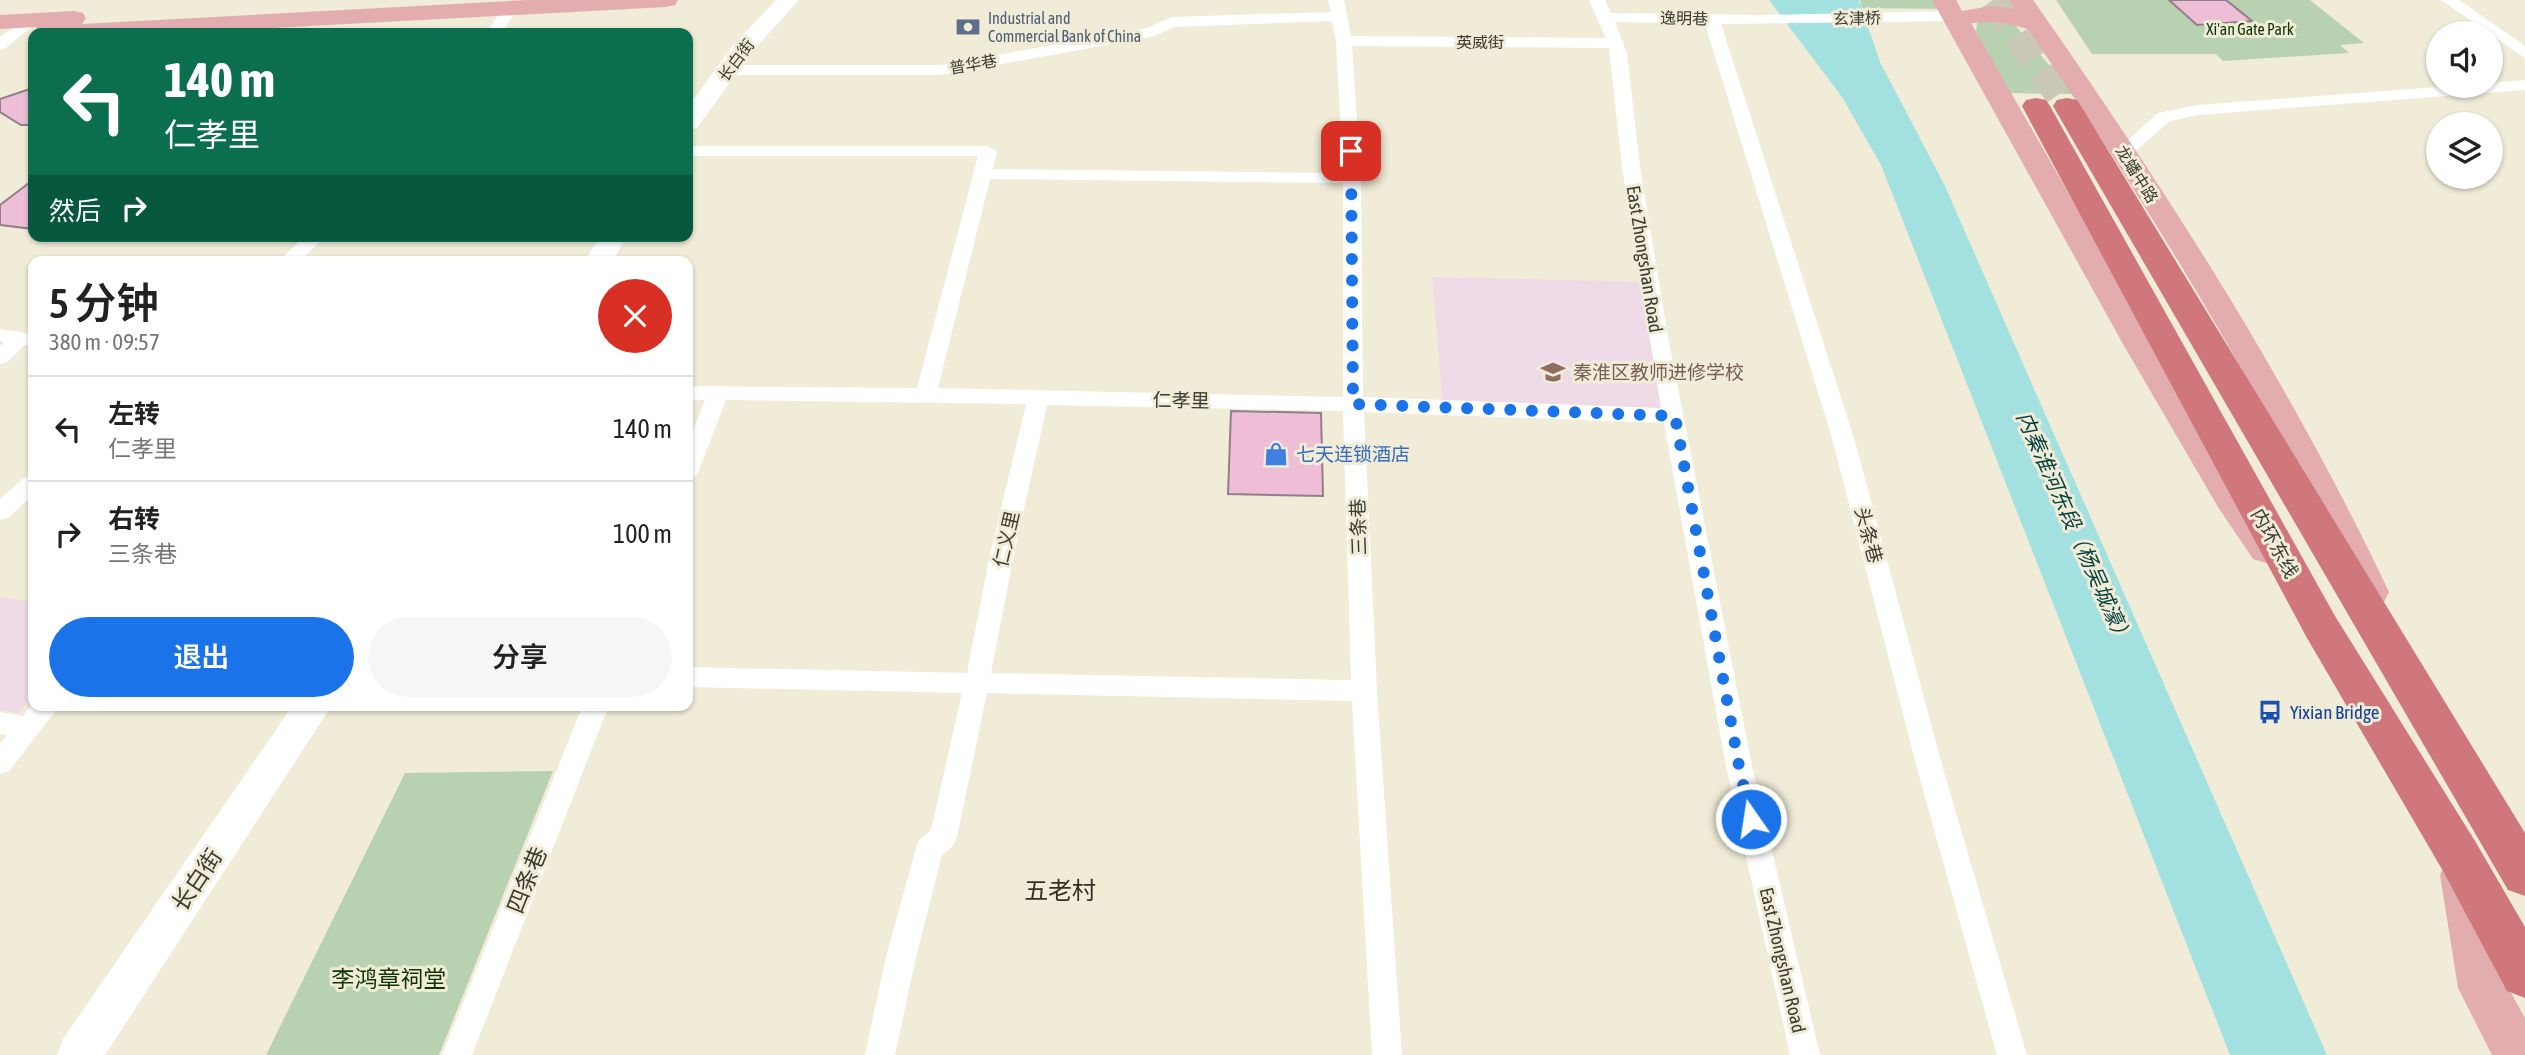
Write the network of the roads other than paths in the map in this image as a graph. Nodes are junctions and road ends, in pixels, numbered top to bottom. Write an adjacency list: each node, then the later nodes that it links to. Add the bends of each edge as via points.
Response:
1 (417, 0): 12 (main road)
2 (666, 0): 5 (main road)
3 (788, 0): 18 (street, 长白街, via 741,50)
4 (2449, 0): 17 (street)
5 (510, 8): 13 (main road); 14 (street)
6 (1337, 8): 15 (street, 三条巷); 18 (street, 普华巷, via 1171,22 1151,32 941,70)
7 (1602, 8): 10 (street, 逸明巷); 16 (street, East Zhongshan Road)
8 (2029, 11): 9 (main road, via 1962,18); 22 (main road, 龙蟠中路)
9 (1952, 14): 11 (street, 玄津桥); 39 (main road, via 2138,344 2231,498)
10 (1712, 18): 11 (street, 逸明巷); 58 (street, 头条巷, via 1843,438)
11 (1762, 20)
12 (67, 28)
13 (99, 28)
14 (497, 28)
15 (1344, 41): 16 (street, 英威街); 24 (street, 三条巷)
16 (1616, 43): 35 (street, East Zhongshan Road, via 1633,180)
17 (2525, 53)
18 (730, 70): 20 (street, 长白街)
19 (2525, 85): 22 (street, via 2198,110 2164,117)
20 (693, 117)
21 (693, 151): 23 (street, via 988,151)
22 (2124, 152): 40 (main road, 龙蟠中路, via 2248,351 2333,506)
23 (983, 174): 24 (street); 32 (street)
24 (1352, 178): 34 (street, 三条巷)
25 (309, 242): 26 (street)
26 (294, 256)
27 (0, 335): 28 (street)
28 (27, 339): 29 (street)
29 (0, 357)
30 (693, 393): 31 (street, 仁孝里)
31 (718, 393): 32 (street, 仁孝里); 36 (street)
32 (926, 395): 33 (street, 仁孝里)
33 (1038, 397): 34 (street, 仁孝里); 42 (street, 仁义里)
34 (1353, 404): 35 (street, 仁孝里); 43 (street, 三条巷)
35 (1675, 416): 57 (street, East Zhongshan Road, via 1739,766)
36 (693, 457)
37 (28, 487): 38 (street)
38 (0, 512)
39 (2321, 628): 40 (highway, 内环东线, via 2052,106); 50 (highway, 内环东线)
40 (2404, 670): 51 (highway, 内环东线)
41 (693, 677): 42 (street)
42 (976, 681): 43 (street); 55 (street, 仁义里, via 943,837 930,848)
43 (1364, 691): 56 (street, 三条巷)
44 (42, 711): 48 (street)
45 (310, 711): 53 (street, 长白街)
46 (594, 711): 54 (street, 四条巷)
47 (0, 723): 48 (street)
48 (29, 728): 49 (street)
49 (0, 763)
50 (2459, 856): 52 (main road)
51 (2522, 868)
52 (2503, 981): 59 (main road)
53 (79, 1055)
54 (457, 1055)
55 (880, 1055)
56 (1387, 1055)
57 (1805, 1055)
58 (2012, 1055)
59 (2519, 1055)

